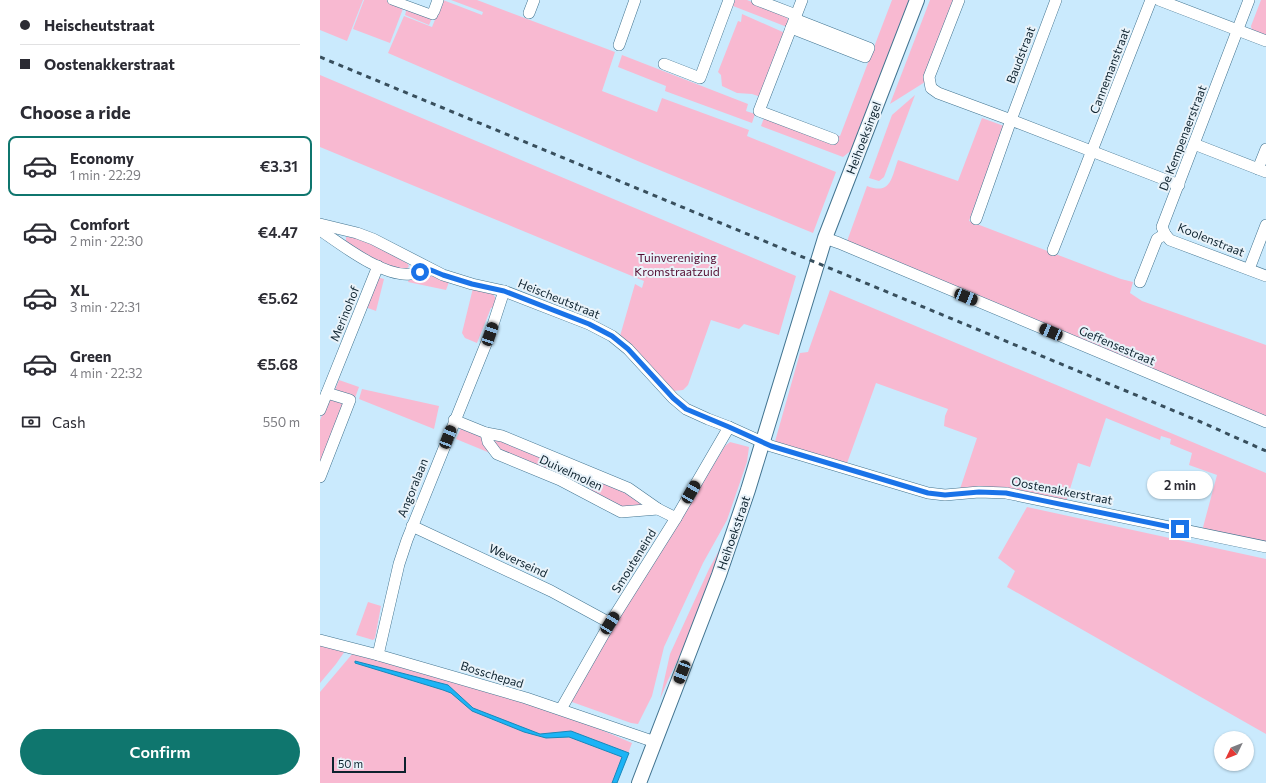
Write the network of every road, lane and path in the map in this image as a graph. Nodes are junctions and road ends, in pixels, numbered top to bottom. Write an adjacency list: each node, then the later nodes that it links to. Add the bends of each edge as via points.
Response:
1 (392, 0): 14 (street, via 432,15)
2 (438, 0): 14 (street)
3 (534, 0): 15 (street)
4 (635, 0): 19 (street)
5 (729, 0): 20 (street, via 700,78)
6 (757, 0): 16 (street)
7 (802, 0): 16 (street)
8 (917, 0): 33 (street, Heihoeksingel)
9 (959, 0): 21 (street, via 929,77 931,88 938,93)
10 (1056, 0): 21 (street, Baudstraat)
11 (1151, 0): 25 (street, Cannemanstraat)
12 (1159, 0): 17 (street)
13 (1250, 0): 17 (street, De Kempenaerstraat)
14 (434, 11)
15 (529, 14)
16 (794, 21): 16 (street, via 869,48 865,57); 22 (street, via 759,111)
17 (1238, 30): 18 (street); 23 (street, De Kempenaerstraat)
18 (1266, 40)
19 (619, 45)
20 (664, 64)
21 (1011, 120): 25 (street); 28 (street, Baudstraat)
22 (833, 139)
23 (1194, 144): 26 (street); 27 (street, De Kempenaerstraat)
24 (1266, 149): 26 (street)
25 (1092, 151): 27 (street); 34 (street, Cannemanstraat)
26 (1262, 170)
27 (1179, 185): 32 (street, De Kempenaerstraat, via 1162,227)
28 (976, 219)
29 (320, 224): 37 (street, Heischeutstraat, via 373,239)
30 (1266, 225): 36 (street, Koolenstraat)
31 (320, 230): 35 (street)
32 (1165, 234): 36 (street, Koolenstraat, via 1170,240); 40 (street, via 1157,239)
33 (825, 238): 39 (street, Heihoeksingel); 45 (street, Geffensestraat)
34 (1053, 250)
35 (378, 266): 37 (street, via 387,271 409,275); 42 (street, Merinohof)
36 (1249, 269): 38 (street, Koolenstraat)
37 (431, 270): 41 (street, Heischeutstraat, via 472,284)
38 (1266, 276)
39 (812, 277): 48 (street, Heihoekstraat)
40 (1140, 282)
41 (504, 291): 44 (street, Angoralaan, via 490,334); 46 (street, Heischeutstraat, via 589,324 612,336 686,409)
42 (327, 393): 43 (street, Merinohof); 49 (street, via 350,400)
43 (320, 410)
44 (454, 420): 47 (street, Duivelmolen); 52 (street, Angoralaan)
45 (1266, 422)
46 (729, 427): 48 (street, Heischeutstraat); 51 (street, Smouteneind)
47 (486, 433): 50 (street, Duivelmolen, via 502,436 628,488); 50 (street, Duivelmolen, via 488,442 497,454 560,480 621,512)
48 (762, 442): 53 (street, Oostenakkerstraat, via 928,493 1006,493); 58 (street, Heihoekstraat, via 719,575)
49 (320, 477)
50 (658, 508): 51 (street, Duivelmolen)
51 (676, 518): 54 (street, Smouteneind)
52 (412, 526): 54 (street, Weverseind, via 551,591); 56 (street, Angoralaan, via 399,564)
53 (1266, 547)
54 (610, 623): 57 (street, Smouteneind)
55 (320, 640): 56 (street, Bosschepad)
56 (378, 654): 57 (street, Bosschepad)
57 (561, 710): 58 (street, Bosschepad)
58 (655, 742): 59 (street, Heihoekstraat)
59 (639, 783)

